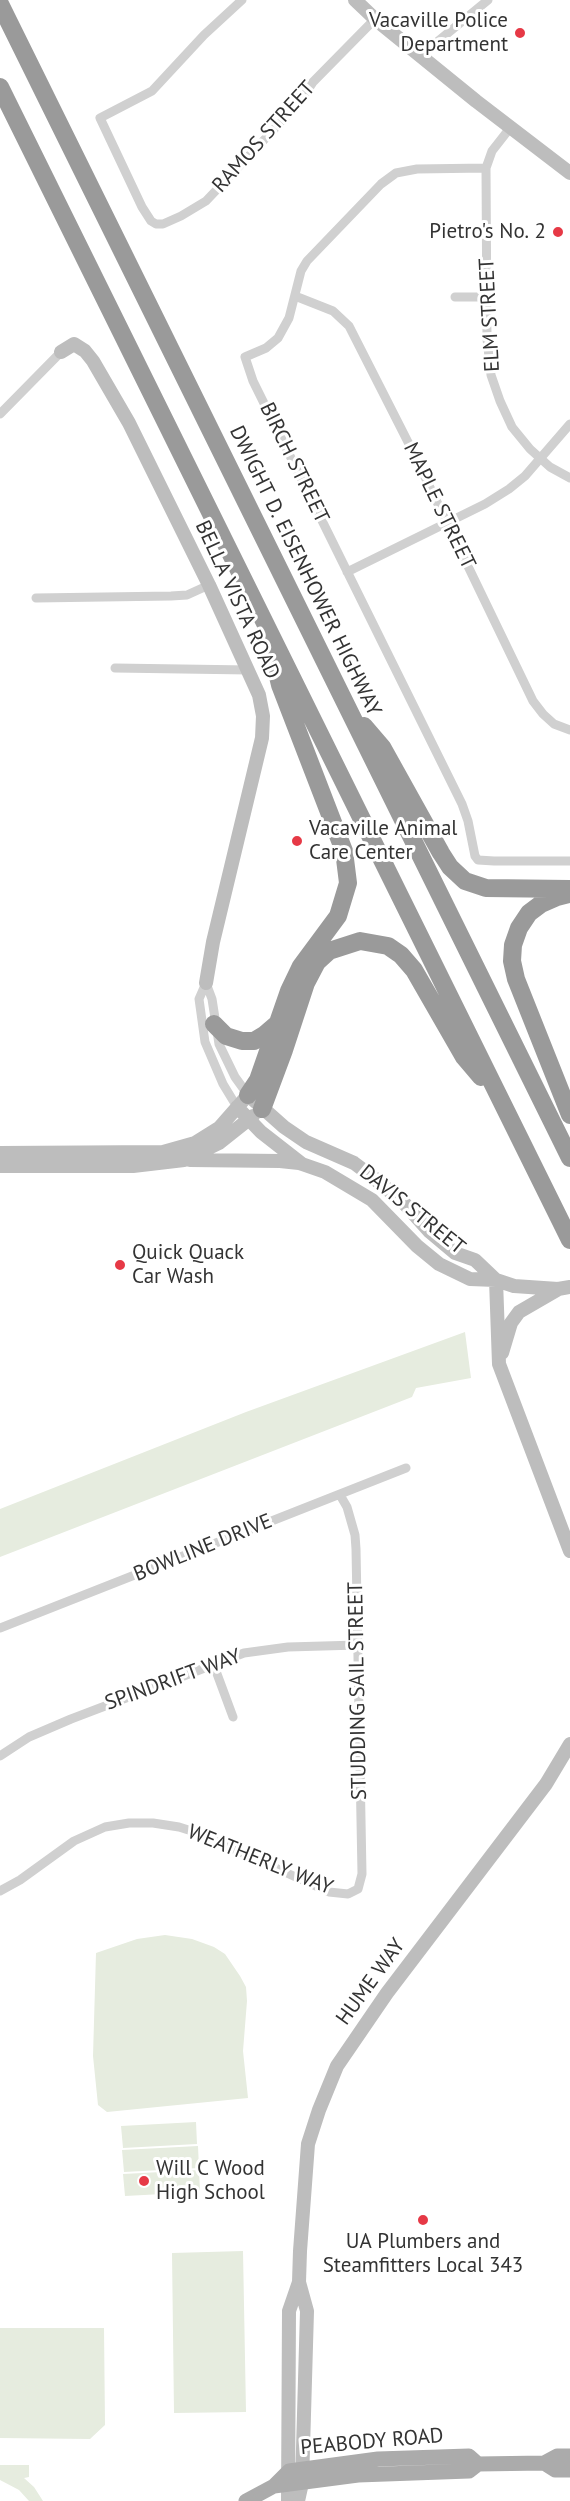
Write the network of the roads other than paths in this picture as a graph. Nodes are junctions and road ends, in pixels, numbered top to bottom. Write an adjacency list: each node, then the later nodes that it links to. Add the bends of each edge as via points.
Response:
1 (242, 0): 5 (street, RAMOS STREET, via 152,91 100,118 151,221 163,224 206,201)
2 (355, 0): 5 (street)
3 (488, 0): 6 (street)
4 (0, 4): 30 (highway, DWIGHT D. EISENHOWER HIGHWAY)
5 (375, 19): 6 (street)
6 (420, 56): 9 (street)
7 (0, 87): 10 (highway)
8 (0, 108): 10 (highway)
9 (510, 128): 11 (street, ELM STREET, via 492,151); 12 (street)
10 (24, 136): 27 (highway)
11 (486, 168): 13 (street, BIRCH STREET, via 396,173 307,261); 15 (street, ELM STREET)
12 (570, 173)
13 (295, 296): 23 (street, MAPLE STREET, via 333,311 349,326); 24 (street, BIRCH STREET, via 278,338 245,357 253,381)
14 (455, 297): 15 (street)
15 (487, 297): 21 (street, ELM STREET, via 491,375 513,427)
16 (61, 352): 18 (street); 25 (street, BELLA VISTA ROAD, via 74,344 93,361 129,423)
17 (0, 398): 18 (street)
18 (8, 405): 19 (street)
19 (0, 414)
20 (570, 424): 21 (street)
21 (541, 458): 22 (street, ELM STREET); 23 (street, via 509,489)
22 (570, 478)
23 (446, 523): 24 (street); 31 (street, MAPLE STREET, via 533,701 554,724)
24 (347, 572): 32 (street, BIRCH STREET, via 462,804 478,860)
25 (209, 585): 26 (street, via 187,595); 29 (street, BELLA VISTA ROAD)
26 (36, 598)
27 (265, 622): 36 (highway, via 280,685 348,868 338,915 301,966); 39 (highway)
28 (116, 668): 29 (street)
29 (249, 670): 35 (street, BELLA VISTA ROAD, via 259,695 262,738)
30 (346, 706): 33 (highway, via 382,747 457,875 486,888); 43 (highway, DWIGHT D. EISENHOWER HIGHWAY)
31 (570, 730)
32 (570, 861)
33 (570, 888)
34 (570, 894): 41 (highway, via 549,900 529,914 519,928 512,961)
35 (206, 983): 37 (street, BELLA VISTA ROAD); 38 (street, BELLA VISTA ROAD, via 199,999 205,1042 223,1084)
36 (278, 1023): 37 (highway, via 254,1041 226,1036); 38 (highway, via 258,1080)
37 (214, 1024): 38 (street, BELLA VISTA ROAD)
38 (243, 1101): 40 (street, DAVIS STREET); 42 (street, via 219,1128 195,1143 163,1152)
39 (501, 1101): 40 (highway, via 464,1057 401,955 388,946 360,941 329,951 317,962); 47 (highway)
40 (255, 1114): 44 (street, via 219,1143); 45 (street, DAVIS STREET); 48 (street, DAVIS STREET, via 361,1168 455,1253 475,1260)
41 (570, 1115)
42 (0, 1153)
43 (570, 1158)
44 (184, 1160): 45 (street); 46 (street, via 133,1166)
45 (302, 1164): 48 (street, DAVIS STREET, via 325,1172 372,1200 439,1264 470,1279)
46 (0, 1166)
47 (570, 1240)
48 (496, 1280): 49 (street, DAVIS STREET, via 514,1286); 50 (street)
49 (564, 1288): 50 (street, via 519,1312 511,1323)
50 (499, 1364): 53 (street)
51 (406, 1468): 52 (street, BOWLINE DRIVE)
52 (340, 1495): 54 (street, BOWLINE DRIVE); 55 (street, STUDDING SAIL STREET, via 348,1507 355,1535)
53 (570, 1551)
54 (0, 1628)
55 (358, 1645): 56 (street, SPINDRIFT WAY, via 265,1649); 60 (street, STUDDING SAIL STREET, via 362,1875)
56 (213, 1663): 57 (street); 59 (street, SPINDRIFT WAY, via 28,1737)
57 (233, 1717)
58 (570, 1744): 65 (street, HUME WAY, via 546,1784 387,1993 337,2066 319,2110 308,2144 299,2282 307,2311)
59 (0, 1756)
60 (358, 1889): 61 (street, WEATHERLY WAY, via 329,1892 198,1833 141,1823 105,1827 88,1834)
61 (0, 1891)
62 (570, 2456): 63 (main road, PEABODY ROAD, via 557,2456)
63 (544, 2463): 64 (main road, PEABODY ROAD, via 555,2470); 65 (main road, PEABODY ROAD, via 478,2464 469,2456 378,2459)
64 (570, 2470)
65 (291, 2482): 66 (main road, PEABODY ROAD); 67 (street, HUME WAY)
66 (246, 2501)
67 (298, 2501)

